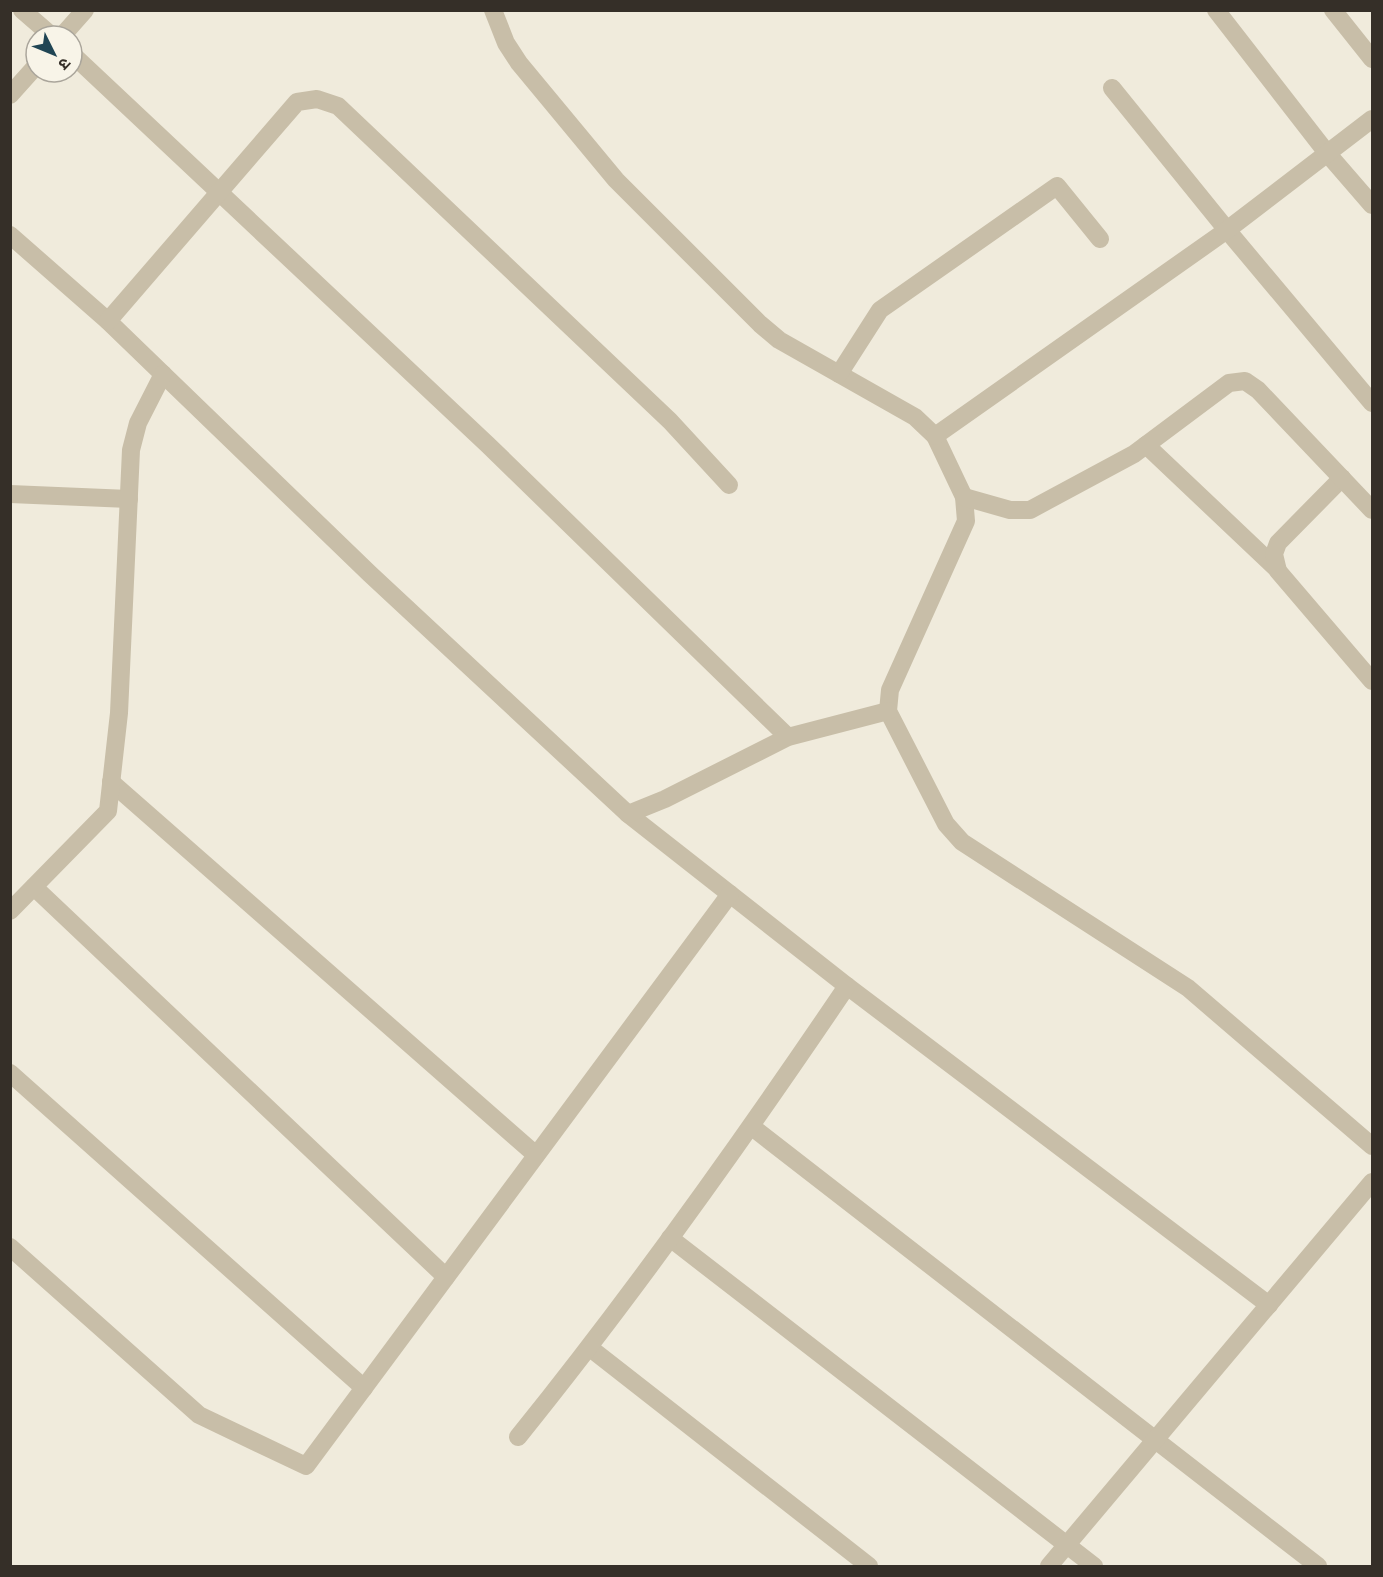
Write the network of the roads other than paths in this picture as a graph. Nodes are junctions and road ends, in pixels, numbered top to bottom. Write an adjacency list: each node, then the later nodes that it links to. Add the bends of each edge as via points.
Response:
1 (22, 10): 6 (street)
2 (85, 10): 7 (street)
3 (493, 10): 22 (street, via 519,63 616,180 760,324)
4 (1216, 10): 14 (street)
5 (1333, 10): 8 (street)
6 (38, 24)
7 (73, 24)
8 (1372, 58)
9 (84, 65): 15 (street)
10 (24, 79): 12 (street)
11 (1112, 88): 17 (street)
12 (10, 95)
13 (1372, 119): 14 (street)
14 (1328, 153): 16 (street); 17 (street)
15 (219, 191): 20 (street); 27 (street, via 297,102 317,99 338,106 670,421); 35 (street)
16 (1372, 205)
17 (1227, 231): 23 (street); 24 (street)
18 (10, 235): 20 (street)
19 (1100, 239): 22 (street, via 1057,186 880,310)
20 (108, 321): 21 (street)
21 (163, 374): 30 (street, via 138,423 131,450); 37 (street)
22 (839, 374): 24 (street, via 915,417)
23 (1372, 404)
24 (934, 436): 29 (street)
25 (1146, 445): 26 (street, via 1229,383 1245,381); 29 (street, via 1030,510 1010,510); 32 (street)
26 (1342, 478): 31 (street); 32 (street, via 1278,543 1274,554)
27 (729, 485)
28 (10, 494): 30 (street)
29 (964, 497): 34 (street, via 966,520 890,690)
30 (129, 499): 36 (street, via 119,713)
31 (1372, 510)
32 (1278, 570): 33 (street)
33 (1372, 681)
34 (888, 711): 35 (street); 44 (street, via 946,824 962,842 1188,988)
35 (788, 737): 37 (street, via 665,800)
36 (111, 782): 38 (street, via 108,811); 45 (street)
37 (628, 814): 39 (street)
38 (34, 887): 40 (street); 49 (street)
39 (730, 894): 41 (street); 45 (street)
40 (10, 912)
41 (847, 986): 43 (street); 50 (street)
42 (10, 1073): 52 (street)
43 (752, 1127): 47 (street); 54 (street)
44 (1372, 1146)
45 (536, 1155): 49 (street)
46 (1372, 1182): 50 (street)
47 (670, 1238): 51 (street); 55 (street)
48 (10, 1247): 52 (street, via 199,1415 306,1466)
49 (446, 1277): 52 (street)
50 (1269, 1305): 54 (street)
51 (590, 1348): 53 (street); 56 (street)
52 (364, 1388)
53 (518, 1437)
54 (1156, 1439): 55 (street); 59 (street)
55 (1066, 1545): 57 (street); 58 (street)
56 (869, 1566)
57 (1049, 1566)
58 (1094, 1566)
59 (1318, 1566)

